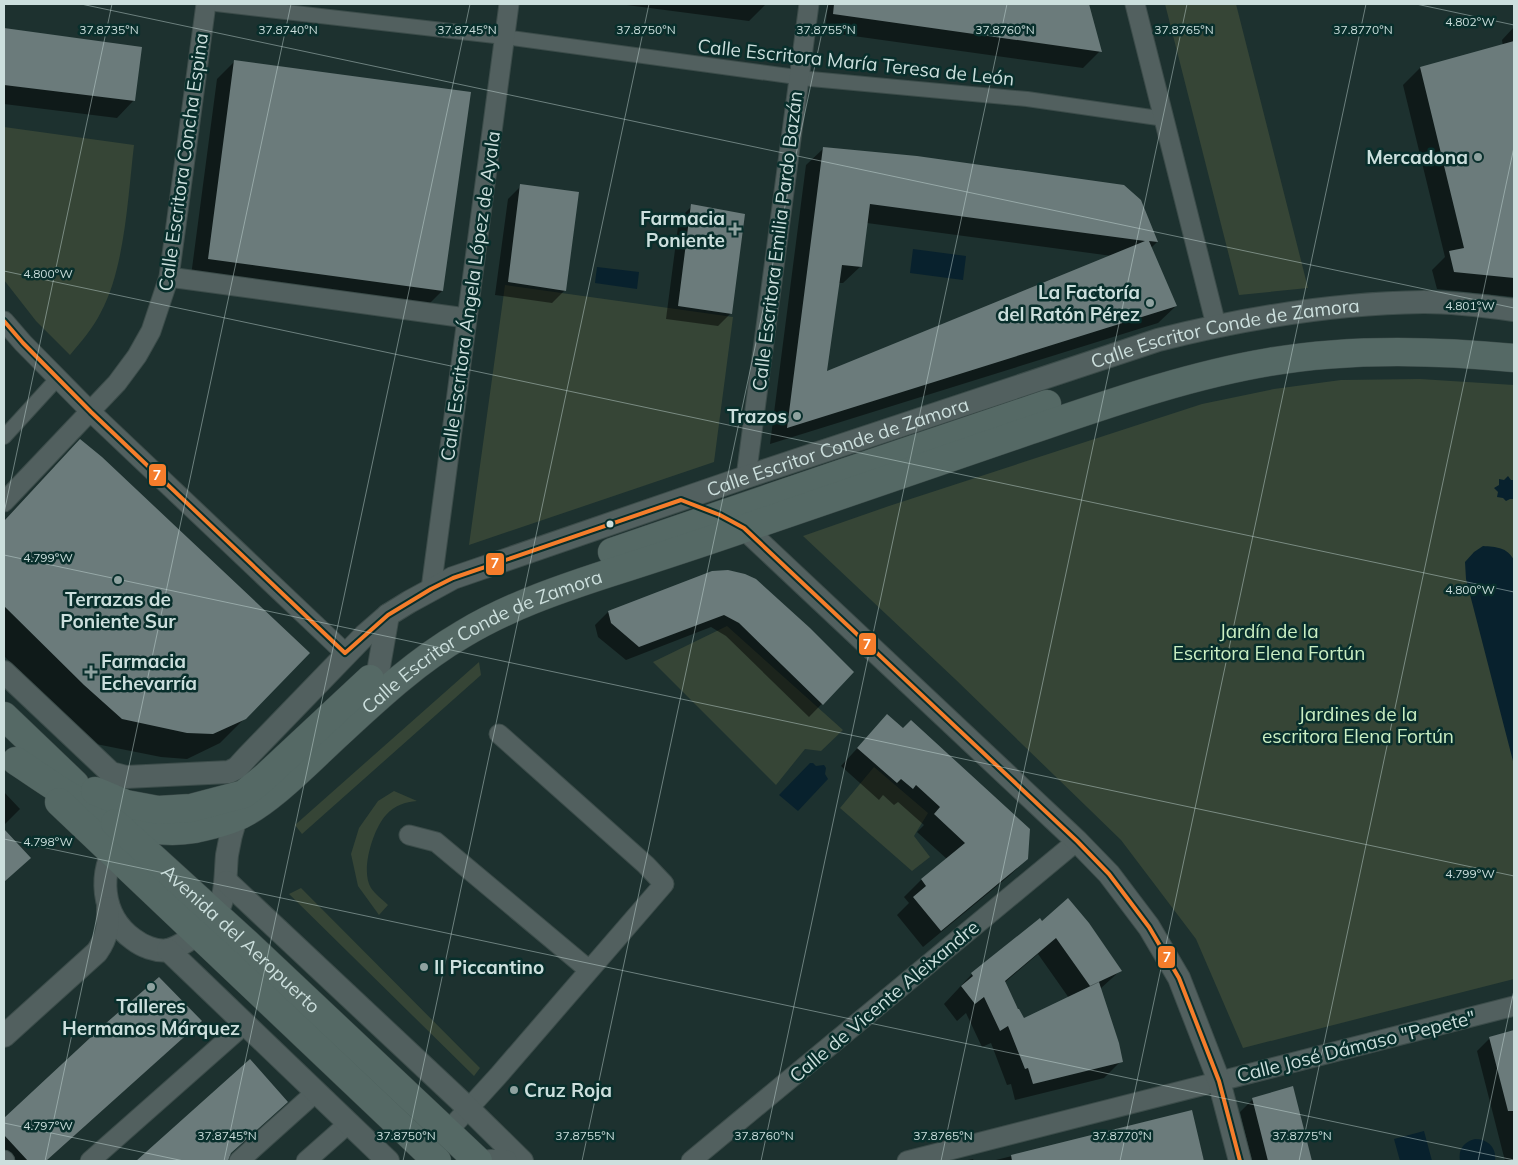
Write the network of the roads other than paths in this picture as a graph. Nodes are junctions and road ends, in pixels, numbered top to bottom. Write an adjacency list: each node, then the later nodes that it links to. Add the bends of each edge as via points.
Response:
1 (206, 4): 9 (street, Calle Escritora Concha Espina)
2 (216, 4): 6 (street, Calle Escritora María Teresa de León)
3 (509, 4): 6 (street, Calle Escritora Ángela López de Ayala)
4 (809, 4): 7 (street, Calle Escritora Emilia Pardo Bazán)
5 (1135, 4): 8 (street)
6 (504, 37): 7 (street, Calle Escritora María Teresa de León); 11 (street, Calle Escritora Ángela López de Ayala)
7 (799, 77): 8 (street, Calle Escritora María Teresa de León, via 1027,99); 19 (street, Calle Escritora Emilia Pardo Bazán)
8 (1164, 119): 13 (street)
9 (169, 277): 11 (street); 17 (street, Calle Escritora Concha Espina, via 151,331 137,356)
10 (1514, 310): 13 (street, Calle Escritor Conde de Zamora, via 1425,302 1363,305)
11 (466, 318): 24 (street, Calle Escritora Ángela López de Ayala)
12 (4, 321): 16 (street)
13 (1216, 325): 19 (street, Calle Escritor Conde de Zamora, via 1158,340)
14 (1514, 340): 22 (main road, Calle Escritor Conde de Zamora, via 1408,332 1318,337 1227,352 1127,378)
15 (1514, 358): 23 (main road, Calle Escritor Conde de Zamora, via 1403,351 1283,360 1229,369 1123,399)
16 (57, 379): 17 (street); 18 (street)
17 (90, 412): 21 (street, Calle Escritora Concha Espina); 26 (street)
18 (4, 437)
19 (746, 477): 20 (street, Calle Escritor Conde de Zamora)
20 (682, 500): 22 (street); 24 (street, Calle Escritor Conde de Zamora, via 485,567)
21 (4, 502)
22 (720, 515): 23 (street); 28 (main road, Calle Escritor Conde de Zamora, via 498,594 407,649)
23 (744, 528): 35 (main road, Calle Escritor Conde de Zamora, via 558,590 494,616 428,656 394,683 253,808); 38 (street)
24 (431, 589): 25 (street, Calle Escritor Conde de Zamora)
25 (388, 615): 26 (street, Calle Escritor Conde de Zamora); 28 (street)
26 (345, 653): 31 (street, Calle Escritor Conde de Zamora, via 233,770 224,774 126,777 108,771)
27 (4, 672): 31 (street)
28 (378, 672): 35 (main road, Calle Escritor Conde de Zamora, via 265,777)
29 (4, 716): 33 (main road, Avenida del Aeropuerto)
30 (499, 734): 46 (street, via 664,884)
31 (82, 746): 34 (street)
32 (10, 755): 36 (main road, Avenida del Aeropuerto); 36 (main road)
33 (60, 770): 34 (main road); 36 (main road, Avenida del Aeropuerto)
34 (87, 786): 35 (main road, via 126,804 158,810)
35 (240, 806): 36 (main road, via 192,829); 39 (street, via 227,855)
36 (121, 833): 40 (street, via 106,877); 41 (main road, Avenida del Aeropuerto); 42 (main road, Avenida del Aeropuerto)
37 (409, 835): 46 (street, via 436,842)
38 (1077, 841): 50 (street, via 1109,874 1149,927 1179,978); 65 (street, Calle de Vicente Aleixandre)
39 (227, 882): 41 (street); 52 (street, Avenida del Aeropuerto)
40 (108, 908): 43 (street, via 116,923); 45 (street, via 108,930)
41 (216, 914): 42 (street); 54 (main road, Avenida del Aeropuerto)
42 (197, 934): 44 (street); 60 (main road, Avenida del Aeropuerto)
43 (141, 945): 44 (street); 45 (street, via 122,945)
44 (168, 950): 48 (street)
45 (98, 952): 49 (street)
46 (589, 970): 52 (street)
47 (1514, 1006): 50 (street, Calle José Dámaso "Pepete")
48 (244, 1024): 51 (street); 56 (street)
49 (4, 1036)
50 (1219, 1081): 55 (street, Calle José Dámaso "Pepete"); 67 (street)
51 (316, 1092): 53 (street); 57 (street)
52 (468, 1108): 54 (street); 64 (street, Avenida del Aeropuerto)
53 (349, 1123): 58 (street); 59 (street)
54 (447, 1132): 61 (main road, Avenida del Aeropuerto)
55 (936, 1158): 66 (street, Calle José Dámaso "Pepete")
56 (90, 1161)
57 (239, 1161)
58 (306, 1161)
59 (388, 1161)
60 (437, 1161)
61 (478, 1161)
62 (490, 1161): 63 (street)
63 (506, 1161)
64 (522, 1161)
65 (691, 1161)
66 (907, 1161)
67 (1240, 1161)

